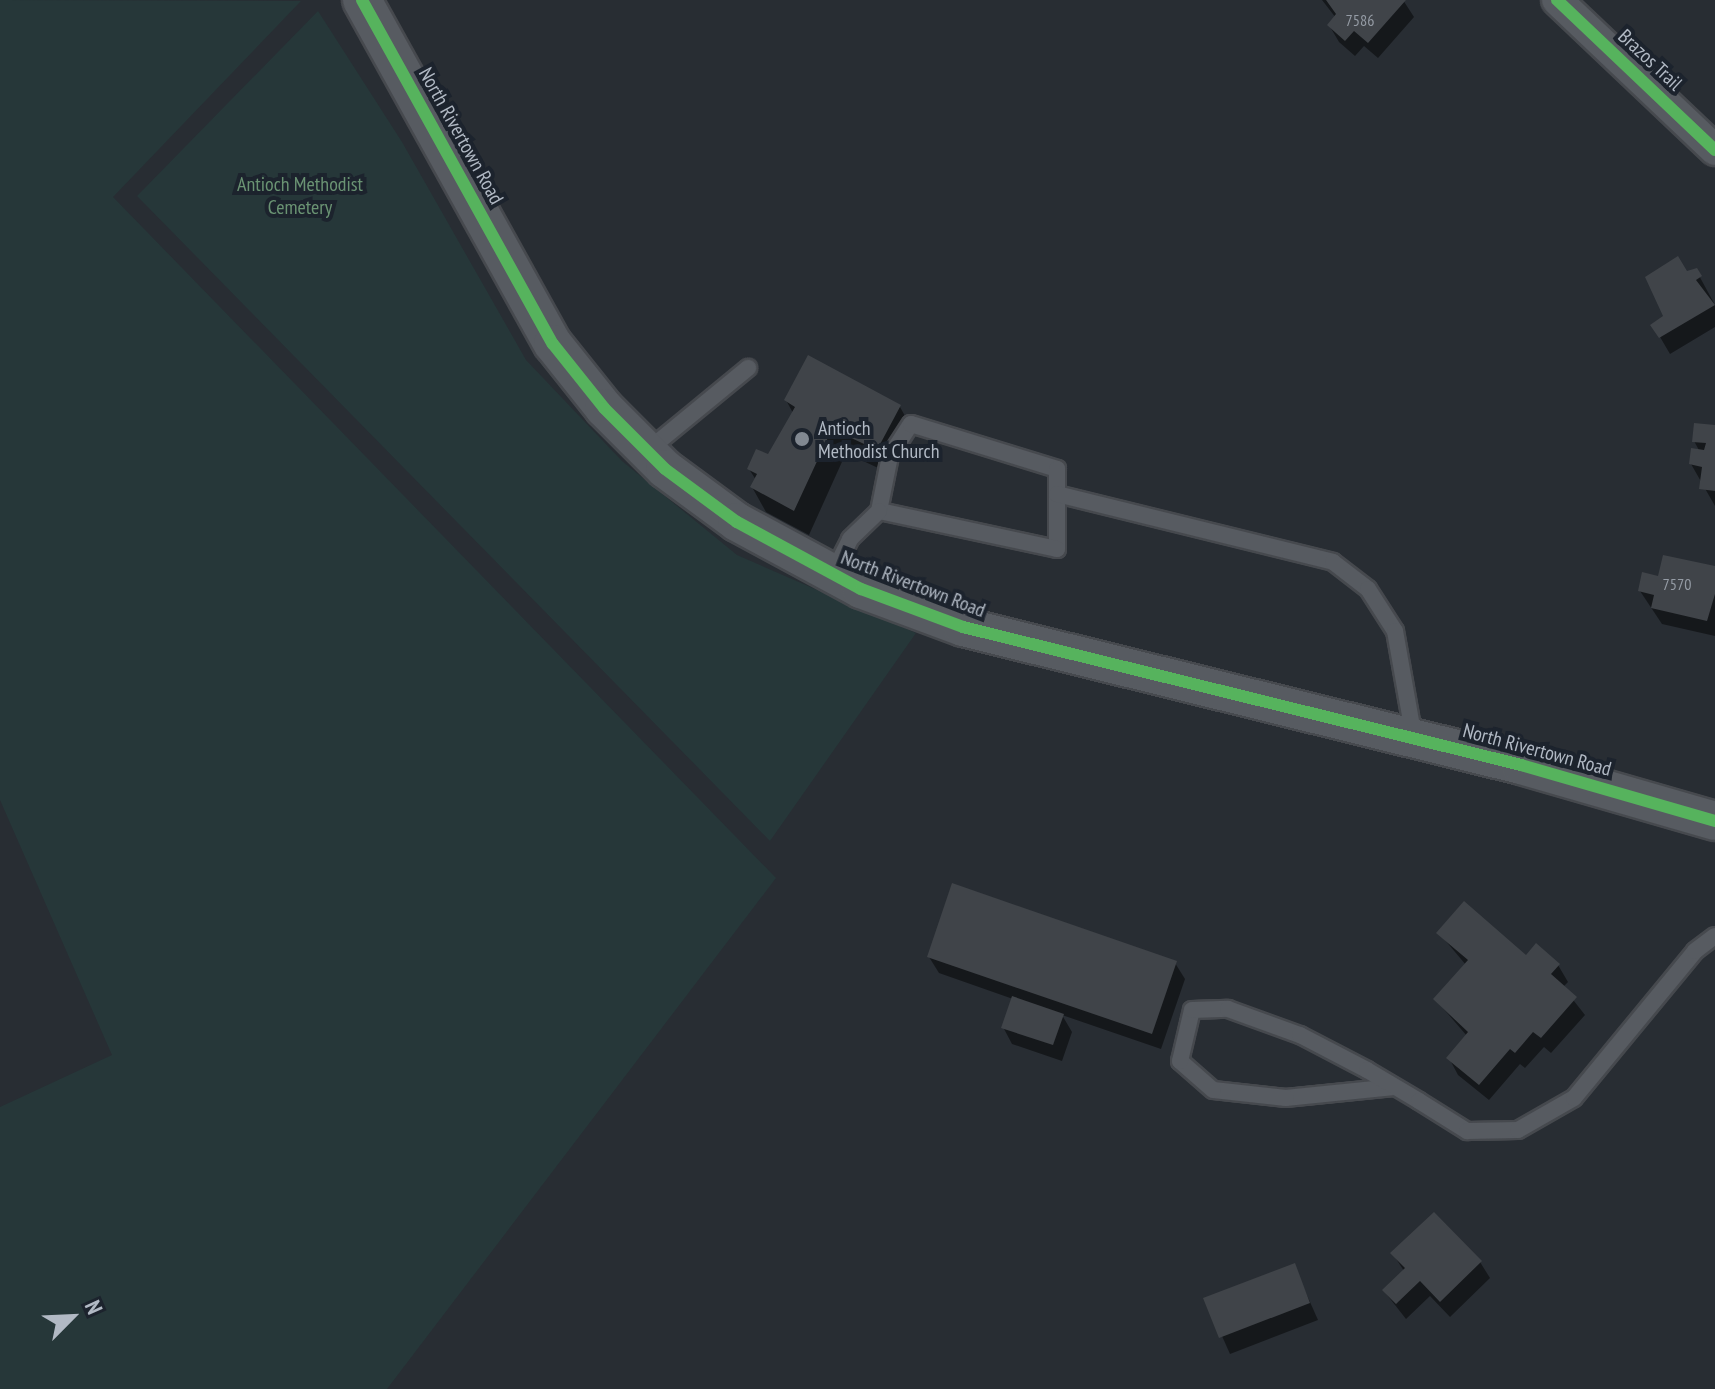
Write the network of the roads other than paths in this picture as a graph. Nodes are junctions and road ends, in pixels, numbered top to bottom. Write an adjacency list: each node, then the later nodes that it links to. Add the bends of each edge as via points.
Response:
1 (362, 0): 5 (street, North Rivertown Road, via 553,344)
2 (1557, 0): 3 (street, Brazos Trail)
3 (1715, 150)
4 (748, 368): 5 (lane)
5 (647, 451): 8 (street, North Rivertown Road, via 737,522)
6 (1057, 494): 7 (lane, via 1057,549); 7 (lane, via 1057,469 911,424 890,456); 9 (lane, via 1333,562 1368,589 1395,631)
7 (879, 511): 8 (lane, via 850,539)
8 (832, 575): 9 (street, North Rivertown Road, via 963,627 1061,655)
9 (1414, 738): 10 (street, North Rivertown Road)
10 (1715, 821)
11 (1715, 936): 12 (lane, via 1695,951 1574,1098 1518,1130 1467,1131)
12 (1394, 1087): 12 (lane, via 1300,1035 1228,1009 1192,1010 1180,1061 1213,1090 1286,1098)

